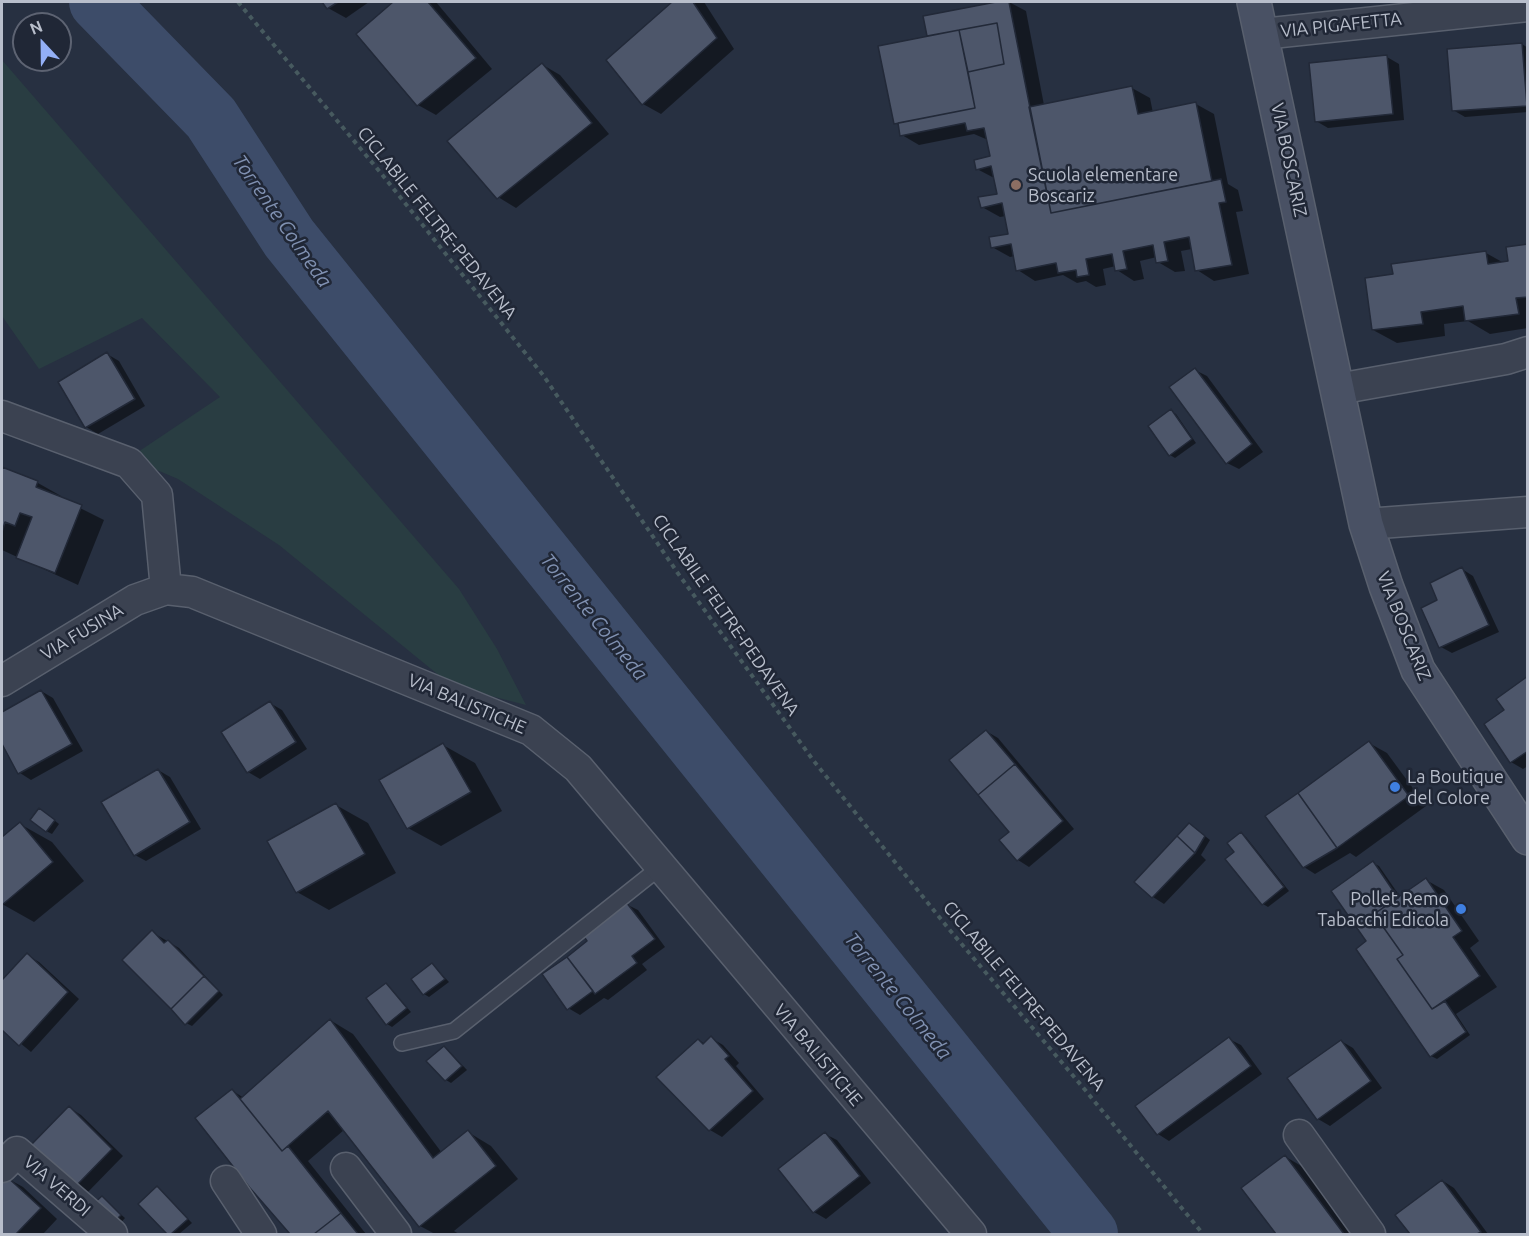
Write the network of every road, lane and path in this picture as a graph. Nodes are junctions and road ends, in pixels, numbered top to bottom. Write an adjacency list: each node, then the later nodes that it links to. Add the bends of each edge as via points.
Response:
1 (238, 2): 23 (path, CICLABILE FELTRE-PEDAVENA, via 543,375 677,572 813,760)
2 (1254, 2): 4 (street, VIA BOSCARIZ)
3 (1527, 6): 4 (street, VIA PIGAFETTA)
4 (1262, 34): 6 (street, VIA BOSCARIZ)
5 (1527, 352): 6 (street)
6 (1338, 389): 9 (street, VIA BOSCARIZ)
7 (2, 416): 10 (street, via 129,463 157,495)
8 (1527, 512): 9 (street)
9 (1365, 524): 12 (street, VIA BOSCARIZ, via 1418,670)
10 (166, 589): 11 (street, VIA FUSINA, via 135,600); 13 (street, VIA BALISTICHE, via 192,592 531,730 578,768)
11 (2, 681)
12 (1527, 837)
13 (659, 867): 14 (lane, via 454,1031); 22 (street, VIA BALISTICHE)
14 (402, 1043)
15 (1299, 1135): 24 (street)
16 (2, 1167): 19 (street, VIA VERDI, via 17,1152)
17 (346, 1168): 21 (street)
18 (226, 1181): 20 (street)
19 (112, 1234)
20 (261, 1234)
21 (396, 1234)
22 (971, 1234)
23 (1203, 1234)
24 (1370, 1234)

